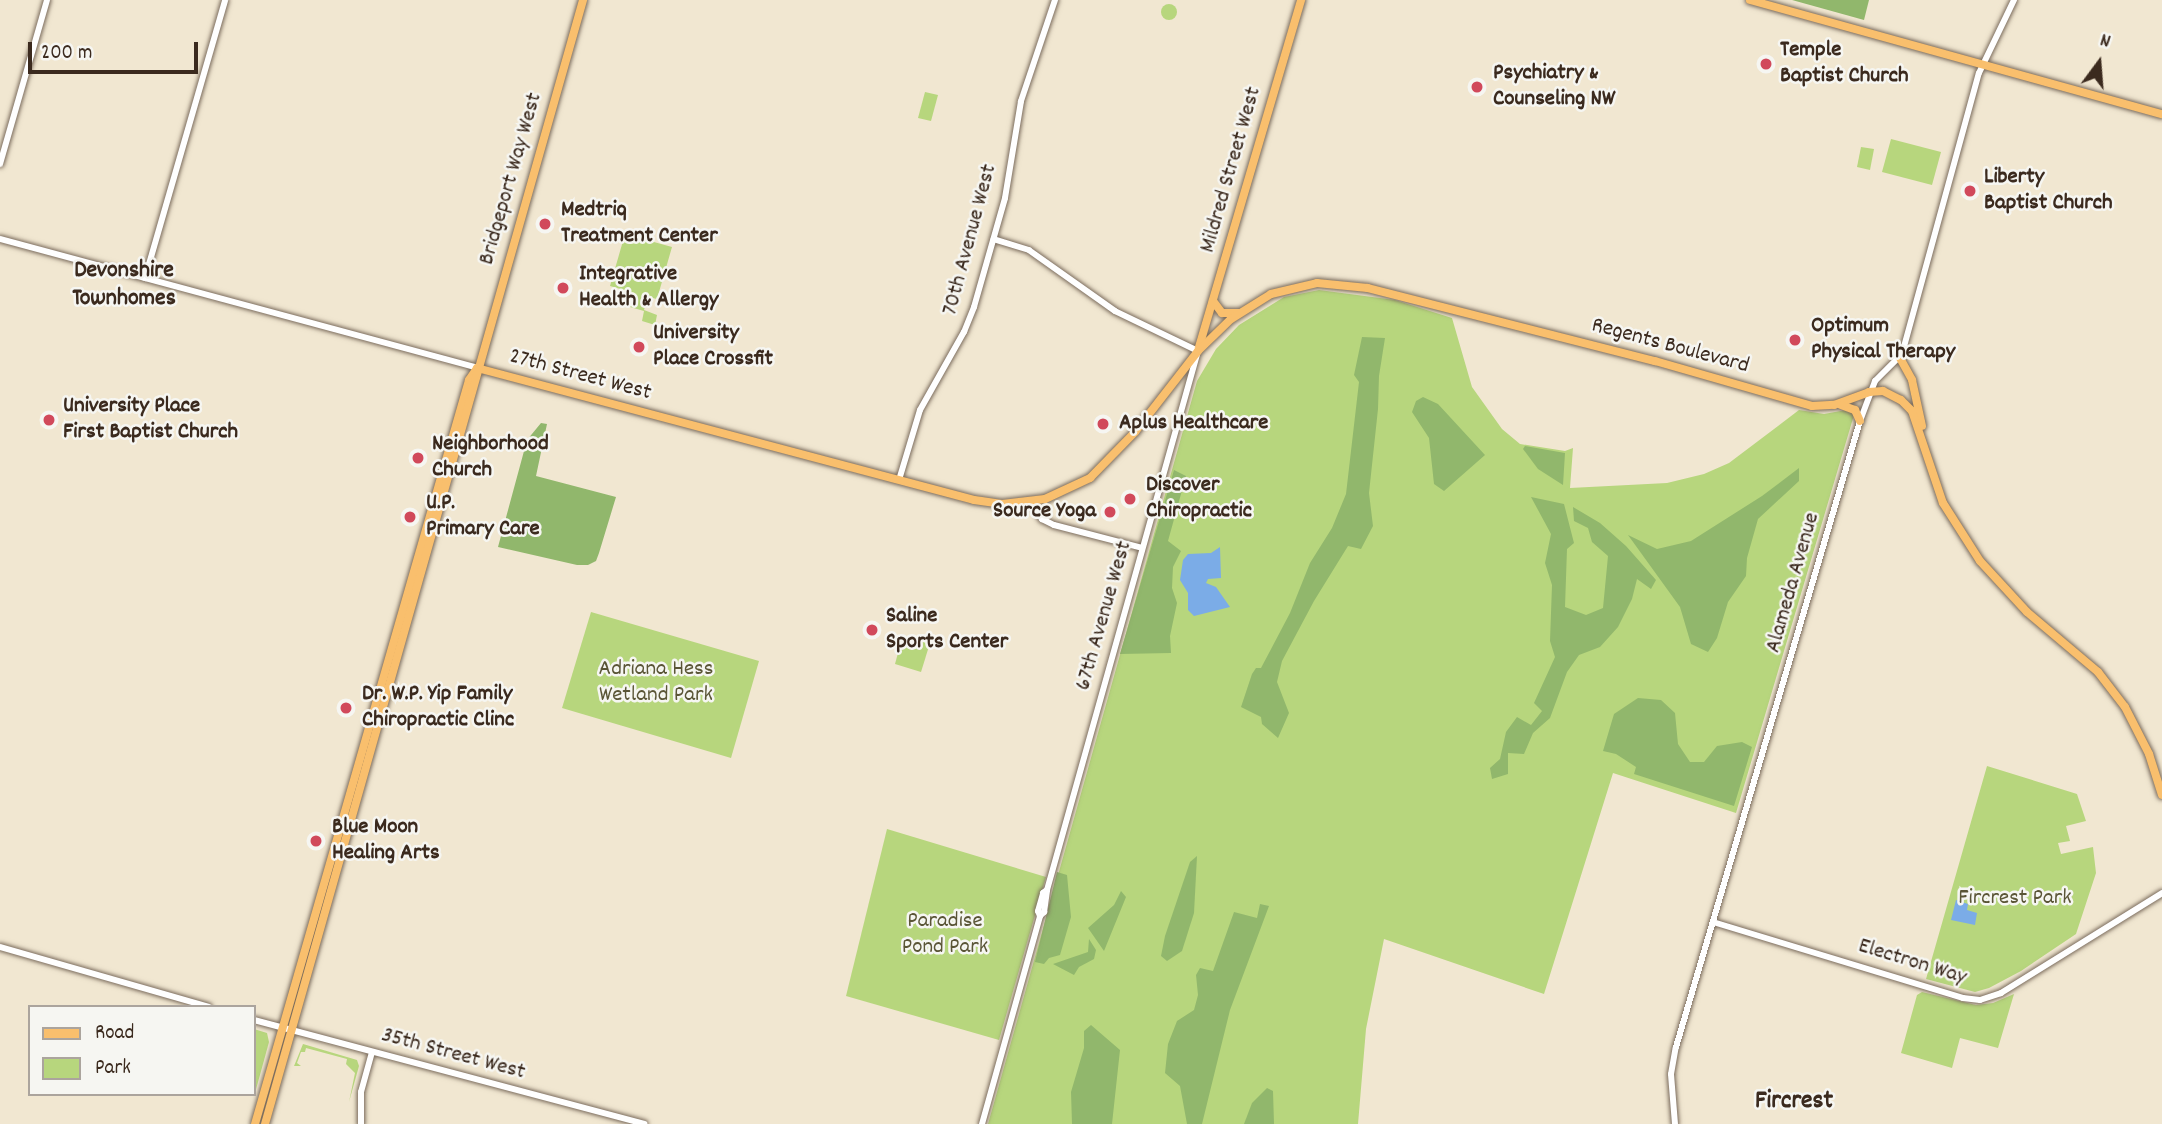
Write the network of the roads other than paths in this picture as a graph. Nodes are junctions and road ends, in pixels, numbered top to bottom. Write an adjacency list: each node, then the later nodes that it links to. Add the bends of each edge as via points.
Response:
1 (47, 0): 10 (street)
2 (225, 0): 13 (street)
3 (583, 0): 18 (main road, Bridgeport Way West)
4 (1055, 0): 12 (street, 70th Avenue West, via 1021,100)
5 (1301, 0): 14 (main road, Mildred Street West)
6 (1750, 0): 8 (main road)
7 (2014, 0): 8 (street, Alameda Avenue)
8 (1982, 63): 9 (main road); 17 (street, Alameda Avenue)
9 (2162, 114)
10 (0, 164)
11 (0, 239): 13 (street, 27th Street West)
12 (994, 239): 16 (street, via 1035,253 1124,316); 23 (street, 70th Avenue West, via 968,323 920,410)
13 (145, 278): 18 (street, 27th Street West)
14 (1213, 301): 15 (main road, via 1222,313); 16 (main road, Mildred Street West)
15 (1239, 313): 16 (main road, Regents Boulevard); 20 (main road, Regents Boulevard, via 1295,286 1345,283 1655,361 1812,406)
16 (1198, 351): 24 (main road, Regents Boulevard, via 1106,465 1068,491); 25 (street, 67th Avenue West)
17 (1900, 358): 19 (street, Alameda Avenue); 22 (main road, via 1918,400)
18 (477, 368): 23 (main road, 27th Street West); 32 (main road, Bridgeport Way West, via 477,384)
19 (1869, 392): 20 (main road, Regents Boulevard); 21 (street, Alameda Avenue); 22 (main road, via 1883,391 1905,403 1916,419)
20 (1835, 405): 21 (main road, via 1855,410)
21 (1860, 421): 28 (street, Alameda Avenue)
22 (1923, 450): 26 (main road, via 1943,503 1990,575 2098,672 2119,698 2149,754)
23 (899, 480): 24 (main road, 27th Street West, via 974,500)
24 (1032, 503): 25 (street, via 1042,519 1054,525)
25 (1142, 548): 38 (street, 67th Avenue West)
26 (2162, 795)
27 (2162, 893): 28 (street, Electron Way, via 2000,993 1980,1000)
28 (1713, 922): 39 (street, Alameda Avenue, via 1672,1067)
29 (0, 947): 30 (street)
30 (202, 1005)
31 (256, 1021): 32 (street, 35th Street West)
32 (287, 1029): 33 (street, 35th Street West); 34 (main road, Bridgeport Way West); 35 (main road, Bridgeport Way West)
33 (372, 1052): 36 (street, via 361,1092); 37 (street, 35th Street West)
34 (255, 1124)
35 (265, 1124)
36 (361, 1124)
37 (644, 1124)
38 (982, 1124)
39 (1675, 1124)

